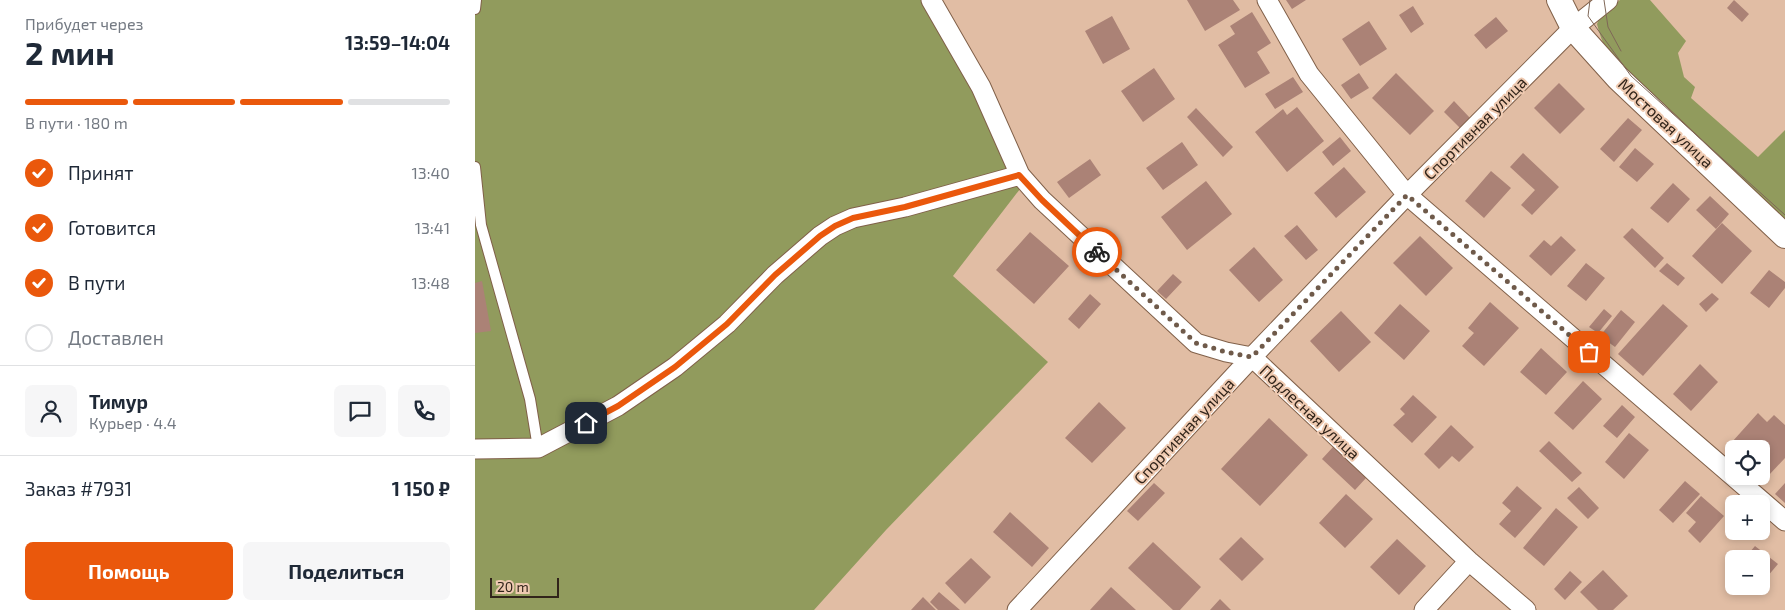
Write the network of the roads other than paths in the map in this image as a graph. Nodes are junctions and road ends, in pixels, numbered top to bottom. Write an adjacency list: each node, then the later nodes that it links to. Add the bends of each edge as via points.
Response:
1 (476, 0): 6 (lane)
2 (931, 0): 9 (street, Подлесная улица, via 981,87)
3 (1267, 0): 10 (street, via 1309,74)
4 (1559, 0): 7 (street, Мостовая улица)
5 (1608, 0): 7 (street, Спортивная улица)
6 (475, 9)
7 (1573, 28): 10 (street, Спортивная улица); 11 (street, Мостовая улица, via 1618,78)
8 (475, 167): 13 (lane, via 481,225 530,399)
9 (1019, 175): 12 (street, Подлесная улица, via 1196,343); 13 (street, via 853,218 835,226 775,275 727,324 675,367 618,406)
10 (1407, 195): 12 (street, Спортивная улица); 15 (street)
11 (1785, 236)
12 (1252, 357): 16 (street, Подлесная улица); 17 (street, Спортивная улица)
13 (538, 448): 14 (street)
14 (475, 449)
15 (1785, 521)
16 (1469, 561): 18 (street); 19 (street, Подлесная улица)
17 (1017, 610)
18 (1424, 610)
19 (1526, 610)

